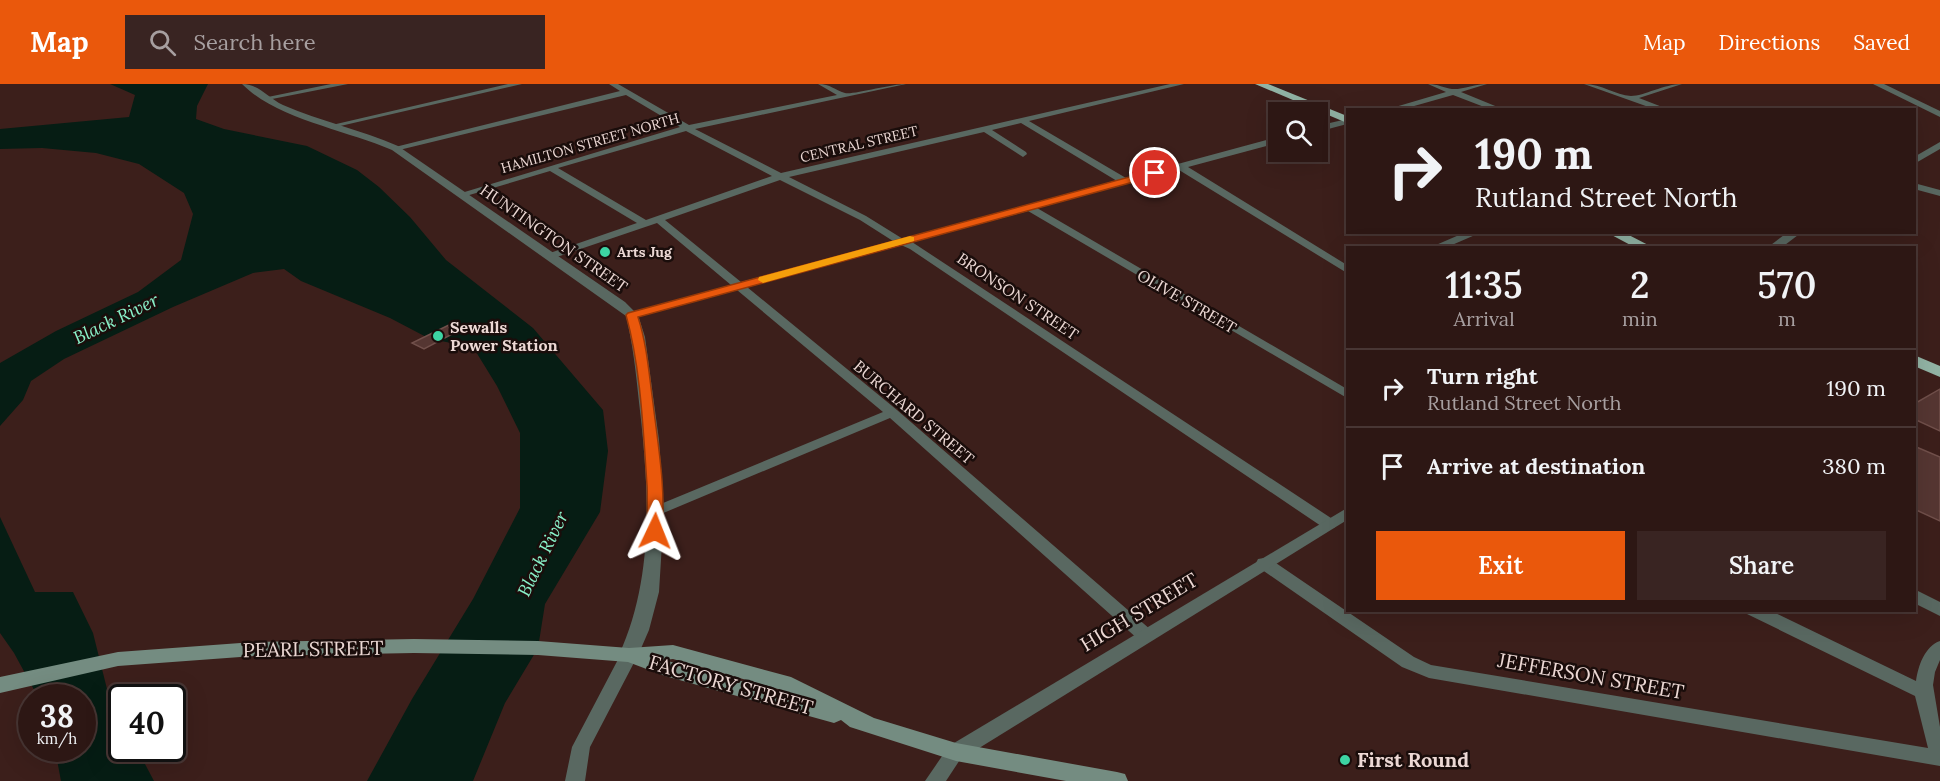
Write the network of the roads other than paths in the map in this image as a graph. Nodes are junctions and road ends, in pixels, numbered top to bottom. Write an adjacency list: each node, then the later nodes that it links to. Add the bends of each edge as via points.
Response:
1 (246, 84): 17 (street, HUNTINGTON STREET)
2 (344, 84): 17 (street)
3 (518, 84): 26 (street)
4 (615, 84): 14 (street, BRONSON STREET)
5 (822, 84): 16 (street)
6 (902, 84): 16 (street, HAMILTON STREET NORTH)
7 (1180, 84): 23 (street, CENTRAL STREET)
8 (1260, 84): 24 (highway)
9 (1432, 84): 15 (street)
10 (1483, 84): 15 (street)
11 (1588, 84): 18 (street)
12 (1678, 84): 18 (street)
13 (1876, 84): 22 (street)
14 (627, 92): 28 (street, BRONSON STREET); 32 (street)
15 (1453, 92): 19 (street); 20 (street)
16 (845, 96): 28 (street, HAMILTON STREET NORTH)
17 (267, 98): 26 (street, HUNTINGTON STREET, via 289,110)
18 (1632, 98): 21 (street)
19 (1396, 108)
20 (1496, 108)
21 (1660, 108)
22 (1940, 114)
23 (1021, 120): 29 (street, CENTRAL STREET); 38 (street)
24 (1346, 121)
25 (1346, 121): 27 (street)
26 (336, 125): 32 (street, HUNTINGTON STREET)
27 (1328, 126)
28 (688, 128): 36 (street, HAMILTON STREET NORTH); 37 (street, BRONSON STREET)
29 (985, 129): 33 (street); 37 (street, CENTRAL STREET)
30 (1268, 143): 35 (street)
31 (1940, 145): 34 (street)
32 (395, 148): 41 (street, HUNTINGTON STREET)
33 (1023, 154)
34 (1916, 160)
35 (1180, 166): 38 (street); 53 (street)
36 (550, 168): 41 (street, HAMILTON STREET NORTH); 44 (street)
37 (782, 176): 43 (street, CENTRAL STREET); 48 (street, BRONSON STREET)
38 (1124, 182): 42 (street)
39 (1916, 186): 40 (street)
40 (1940, 192)
41 (463, 194): 52 (street, HUNTINGTON STREET)
42 (1028, 207): 48 (street); 58 (street, OLIVE STREET)
43 (658, 219): 44 (street, CENTRAL STREET); 54 (street, BURCHARD STREET)
44 (644, 223): 52 (street, CENTRAL STREET)
45 (1472, 234): 49 (street)
46 (1616, 234): 50 (highway)
47 (1794, 234): 51 (street)
48 (901, 242): 54 (street); 62 (street, BRONSON STREET)
49 (1439, 246)
50 (1644, 246)
51 (1775, 246)
52 (550, 256): 55 (street, HUNTINGTON STREET)
53 (1346, 269)
54 (738, 286): 55 (street); 59 (street, BURCHARD STREET)
55 (632, 315): 60 (street, HUNTINGTON STREET, via 651,440)
56 (1916, 361): 57 (highway)
57 (1940, 372)
58 (1346, 393)
59 (892, 413): 60 (street); 67 (street, BURCHARD STREET)
60 (656, 511): 69 (street, HUNTINGTON STREET, via 650,592)
61 (1346, 514): 62 (street, HIGH STREET)
62 (1329, 524): 63 (street, HIGH STREET)
63 (1264, 563): 67 (street, HIGH STREET); 73 (street, JEFFERSON STREET, via 1408,662 1429,671)
64 (1916, 596): 65 (street)
65 (1940, 610)
66 (1757, 612): 71 (street)
67 (1145, 635): 72 (street, HIGH STREET)
68 (1940, 648): 71 (street, via 1927,664)
69 (629, 655): 70 (main road, PEARL STREET, via 414,646 254,649 118,659); 72 (main road, FACTORY STREET); 74 (street, via 581,747)
70 (0, 686)
71 (1923, 692): 73 (street)
72 (956, 752): 75 (street); 76 (main road, FACTORY STREET)
73 (1940, 757)
74 (575, 781)
75 (935, 781)
76 (1117, 781)

